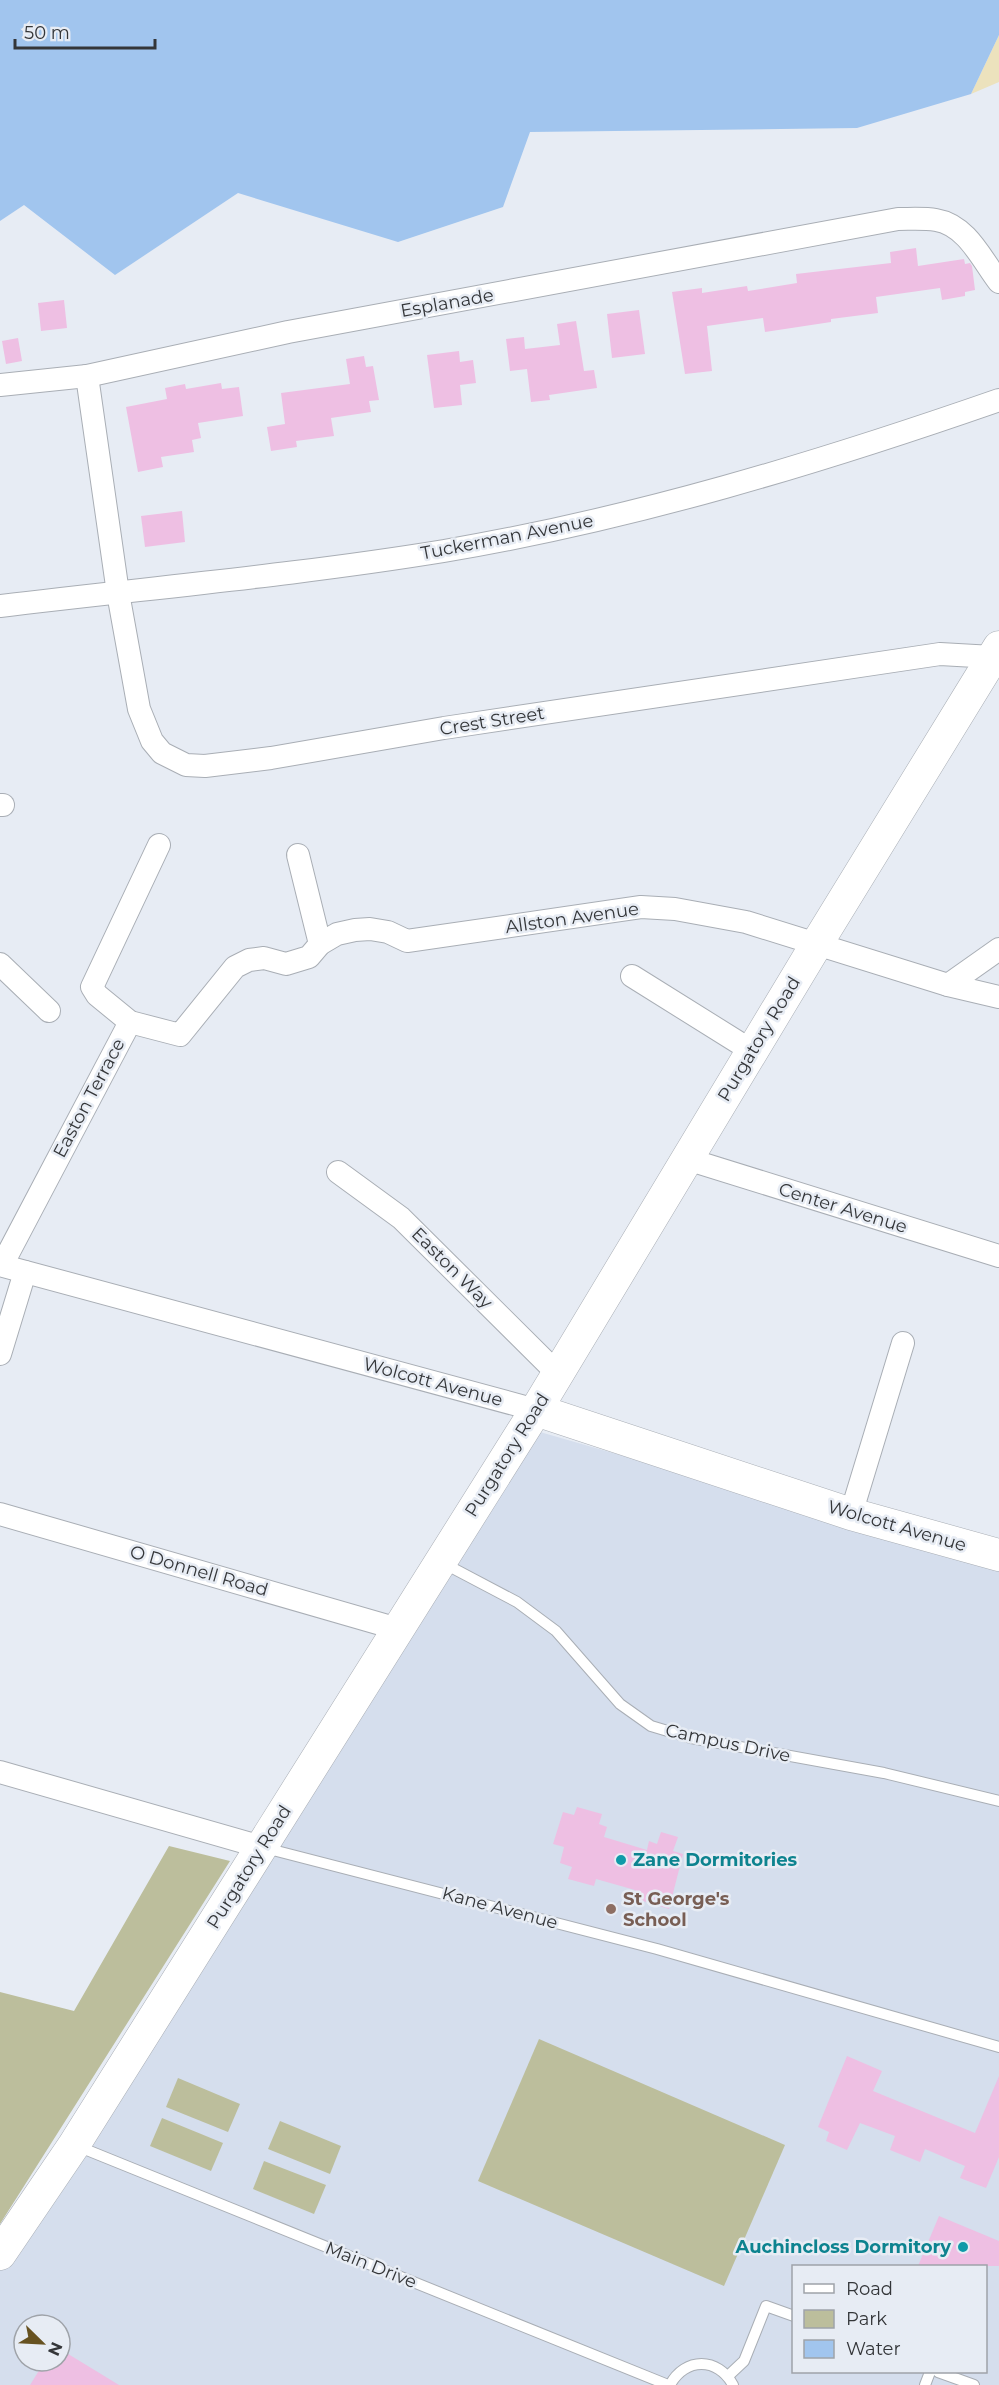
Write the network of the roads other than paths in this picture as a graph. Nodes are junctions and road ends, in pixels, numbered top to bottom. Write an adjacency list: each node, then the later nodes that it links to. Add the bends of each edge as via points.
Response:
1 (999, 282): 2 (street, Esplanade, via 972,243 955,229 939,220 898,219 288,332)
2 (87, 376): 3 (street, Esplanade); 5 (street)
3 (0, 385)
4 (999, 400): 5 (street, Tuckerman Avenue, via 870,445 615,517 445,550 245,579)
5 (118, 592): 6 (street, Tuckerman Avenue); 7 (street, Crest Street, via 140,710 162,753 186,765 271,758 928,655)
6 (0, 606)
7 (996, 652): 11 (street, Purgatory Road)
8 (159, 845): 18 (street, Easton Terrace, via 92,987)
9 (298, 855): 10 (street)
10 (320, 944): 11 (street, Allston Avenue, via 355,930 388,932 407,941 641,907 715,915); 18 (street, Allston Avenue, via 309,957 286,964 264,958 235,967 180,1035)
11 (816, 945): 15 (street, Allston Avenue); 19 (street, Purgatory Road)
12 (999, 949): 15 (street)
13 (0, 964): 17 (street)
14 (632, 976): 19 (street)
15 (948, 985): 16 (street, Allston Avenue)
16 (998, 994)
17 (49, 1011)
18 (130, 1022): 23 (street, Easton Terrace)
19 (752, 1051): 20 (street, Purgatory Road)
20 (687, 1159): 22 (street, Center Avenue); 27 (street, Purgatory Road)
21 (338, 1172): 27 (street, Easton Way, via 401,1218)
22 (999, 1256)
23 (1, 1265): 24 (street, Wolcott Avenue)
24 (25, 1272): 26 (street); 28 (street, Wolcott Avenue)
25 (903, 1343): 30 (street)
26 (0, 1354)
27 (558, 1374): 28 (street, Purgatory Road)
28 (536, 1410): 30 (street, Wolcott Avenue); 32 (street, Purgatory Road)
29 (0, 1514): 33 (street, O Donnell Road)
30 (851, 1514): 31 (street, Wolcott Avenue)
31 (999, 1555)
32 (440, 1562): 33 (street, Purgatory Road); 35 (lane, Campus Drive, via 517,1602 556,1631 620,1704 651,1726 691,1738 884,1773)
33 (398, 1629): 36 (street, Purgatory Road)
34 (0, 1772): 36 (street, Kane Avenue)
35 (999, 1802)
36 (261, 1847): 37 (lane, Kane Avenue, via 657,1949); 38 (street, Purgatory Road)
37 (999, 2047)
38 (74, 2145): 39 (street, Purgatory Road); 43 (lane, Main Drive)
39 (0, 2253)
40 (792, 2315): 42 (lane, Main Drive, via 766,2306 744,2361)
41 (941, 2373): 44 (lane)
42 (730, 2380): 43 (lane, Main Drive, via 711,2364 690,2365)
43 (669, 2385)
44 (974, 2385)

